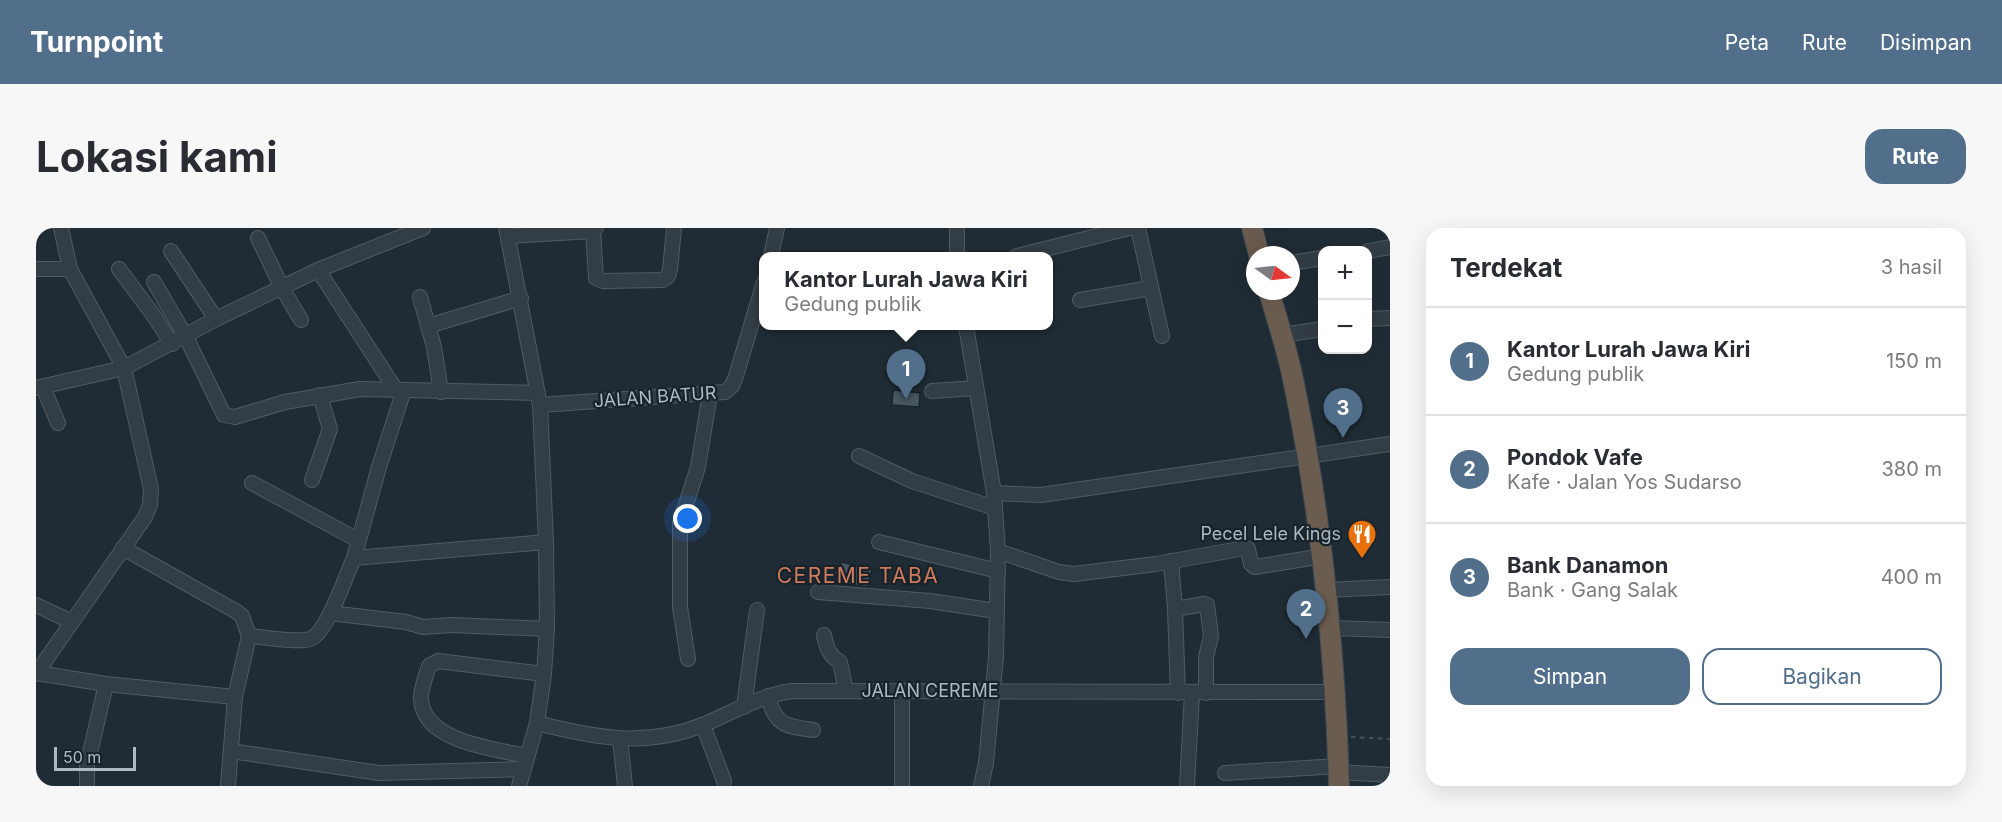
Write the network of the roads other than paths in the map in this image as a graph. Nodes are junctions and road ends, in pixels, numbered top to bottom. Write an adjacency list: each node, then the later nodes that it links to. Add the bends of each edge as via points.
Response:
1 (61, 228): 23 (street)
2 (423, 228): 24 (street)
3 (674, 228): 9 (street, via 670,270 663,280 596,278)
4 (777, 228): 16 (street)
5 (957, 228): 17 (street)
6 (1129, 228): 18 (street)
7 (1138, 228): 27 (street)
8 (1252, 228): 12 (highway)
9 (594, 230): 10 (street)
10 (507, 232): 29 (street)
11 (258, 238): 26 (street)
12 (1257, 246)
13 (1390, 247): 15 (street)
14 (171, 250): 34 (street)
15 (1372, 250)
16 (772, 252)
17 (957, 252)
18 (1033, 252)
19 (1318, 259): 20 (street)
20 (1300, 262)
21 (119, 268): 43 (street)
22 (36, 269): 23 (street)
23 (70, 269): 44 (street)
24 (318, 270): 26 (street); 47 (street)
25 (154, 282): 42 (street)
26 (282, 288): 34 (street); 35 (street)
27 (1151, 288): 31 (street); 41 (street)
28 (420, 297): 37 (street)
29 (521, 298): 37 (street); 52 (street)
30 (759, 298): 50 (street, JALAN BATUR, via 732,386 725,392)
31 (1080, 300)
32 (1271, 300): 40 (highway)
33 (1390, 318): 36 (street)
34 (216, 319): 42 (street)
35 (301, 320)
36 (1372, 320)
37 (428, 326): 49 (street)
38 (967, 330): 46 (street)
39 (1318, 330): 40 (street)
40 (1281, 335): 56 (highway, via 1293,378)
41 (1161, 336)
42 (186, 337): 43 (street); 51 (street, JALAN BATUR, via 225,415 236,417)
43 (172, 344): 44 (street)
44 (124, 368): 45 (street); 64 (street, via 151,498 145,517)
45 (39, 388): 53 (street)
46 (976, 388): 48 (street); 59 (street)
47 (400, 390): 49 (street, JALAN BATUR); 51 (street, JALAN BATUR, via 360,389); 61 (street)
48 (932, 391)
49 (441, 392): 52 (street, JALAN BATUR)
50 (710, 394): 52 (street, JALAN BATUR); 85 (street, via 698,467 680,523 680,607)
51 (320, 395): 57 (street, via 330,429)
52 (539, 399): 62 (street)
53 (58, 423)
54 (1390, 444): 56 (street)
55 (859, 456): 60 (street, via 912,481)
56 (1306, 456): 59 (street, via 1041,495); 66 (highway)
57 (312, 480)
58 (252, 483): 61 (street)
59 (994, 493): 60 (street)
60 (995, 508): 65 (street)
61 (358, 540): 67 (street)
62 (546, 542): 67 (street); 80 (street)
63 (879, 542): 69 (street)
64 (123, 548): 78 (street); 83 (street, via 237,612)
65 (998, 551): 68 (street, via 1067,574); 69 (street)
66 (1323, 556): 68 (street, via 1255,567 1245,548); 71 (highway)
67 (354, 558): 77 (street)
68 (1171, 561): 74 (street)
69 (998, 571): 76 (street)
70 (1390, 587): 71 (street)
71 (1327, 590): 79 (highway)
72 (818, 592): 76 (street)
73 (36, 605): 78 (street)
74 (1175, 609): 93 (street); 93 (street, via 1207,605 1211,636)
75 (758, 610): 96 (street)
76 (996, 611): 91 (street)
77 (330, 614): 80 (street, via 423,627); 83 (street, via 318,635 308,640)
78 (72, 622): 84 (street)
79 (1329, 628): 81 (street); 92 (highway)
80 (547, 629): 87 (street)
81 (1390, 630)
82 (824, 634): 90 (street, via 827,650 840,662)
83 (249, 636): 95 (street)
84 (41, 659): 86 (street)
85 (688, 659)
86 (36, 674): 88 (street)
87 (543, 674): 97 (street); 102 (street, via 438,661 429,666 421,696 427,718 443,733)
88 (106, 684): 95 (street); 107 (street, via 87,766)
89 (902, 690): 90 (street, JALAN CEREME); 91 (street, JALAN CEREME); 111 (street)
90 (846, 691): 94 (street, JALAN CEREME, via 792,691)
91 (993, 691): 93 (street, JALAN CEREME); 112 (street, via 987,763)
92 (1334, 692): 93 (street, JALAN CEREME); 105 (highway)
93 (1192, 693): 113 (street)
94 (768, 696): 96 (street, JALAN CEREME); 99 (street, via 772,713 781,722)
95 (235, 697): 101 (street)
96 (744, 707): 98 (street, JALAN CEREME)
97 (537, 723): 100 (street, JALAN CEREME); 102 (street)
98 (703, 725): 100 (street, JALAN CEREME); 106 (street)
99 (813, 730)
100 (620, 740): 110 (street)
101 (231, 751): 102 (street, via 380,773); 108 (street)
102 (526, 762): 109 (street)
103 (1225, 773): 105 (street)
104 (1390, 774): 105 (street)
105 (1338, 775)
106 (724, 781)
107 (87, 786)
108 (228, 786)
109 (519, 786)
110 (625, 786)
111 (902, 786)
112 (981, 786)
113 (1187, 786)

